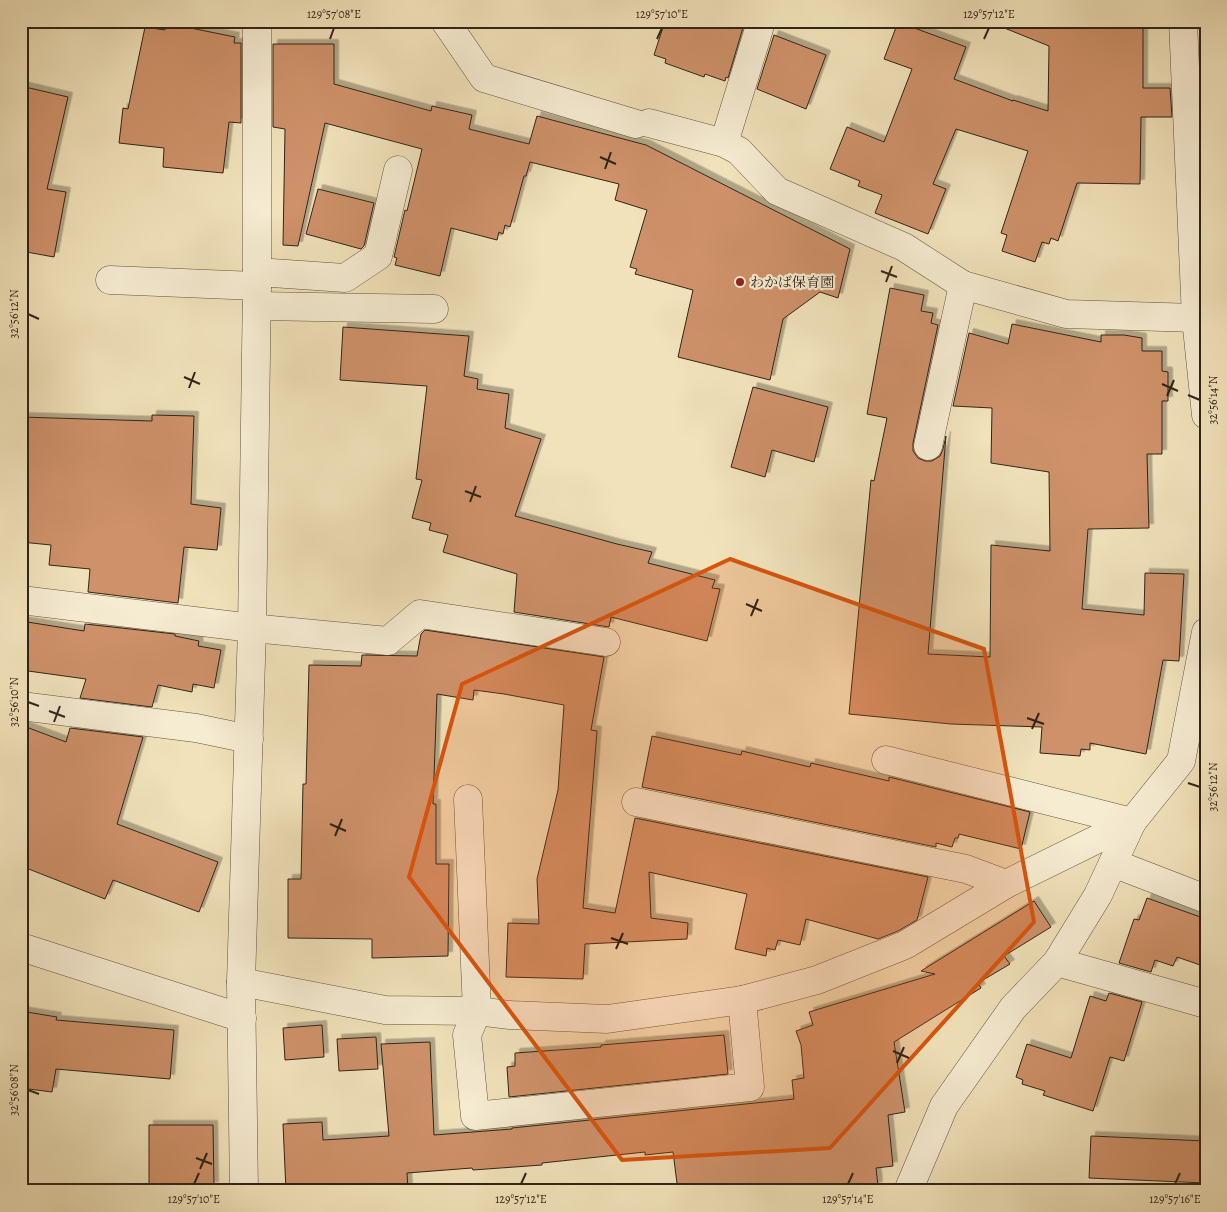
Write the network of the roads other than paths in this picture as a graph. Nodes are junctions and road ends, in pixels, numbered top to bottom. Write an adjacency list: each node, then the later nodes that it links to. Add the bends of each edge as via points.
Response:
1 (257, 21): 9 (street)
2 (445, 21): 5 (street, via 484,78 642,124)
3 (1183, 21): 11 (street)
4 (759, 29): 5 (street)
5 (724, 143): 8 (street, via 739,151 777,191 904,247)
6 (398, 170): 9 (street, via 378,256 345,278)
7 (110, 280): 9 (street)
8 (963, 285): 11 (street, via 1066,314); 13 (street)
9 (257, 288): 10 (street); 15 (street)
10 (434, 309)
11 (1201, 317): 12 (street)
12 (1206, 415)
13 (928, 446)
14 (21, 600): 15 (street)
15 (252, 628): 17 (street, via 388,641 420,614); 19 (street)
16 (1206, 632): 23 (street, via 1181,761)
17 (606, 642)
18 (21, 706): 19 (street, via 196,728)
19 (249, 739): 29 (street)
20 (886, 760): 23 (street)
21 (468, 799): 32 (street)
22 (636, 802): 25 (street, via 966,869)
23 (1132, 822): 24 (street); 25 (street)
24 (1113, 863): 26 (street); 28 (street, via 1098,896)
25 (1006, 884): 30 (street, via 905,945 817,980)
26 (1206, 899)
27 (21, 947): 33 (street)
28 (1057, 962): 31 (street); 35 (street, via 1012,1008 944,1106)
29 (241, 982): 32 (street, via 385,1010); 33 (street)
30 (742, 1000): 32 (street, via 608,1019); 32 (street, via 750,1087 475,1116 467,1035)
31 (1206, 1004)
32 (477, 1011)
33 (242, 1018): 34 (street)
34 (244, 1191)
35 (908, 1191)

